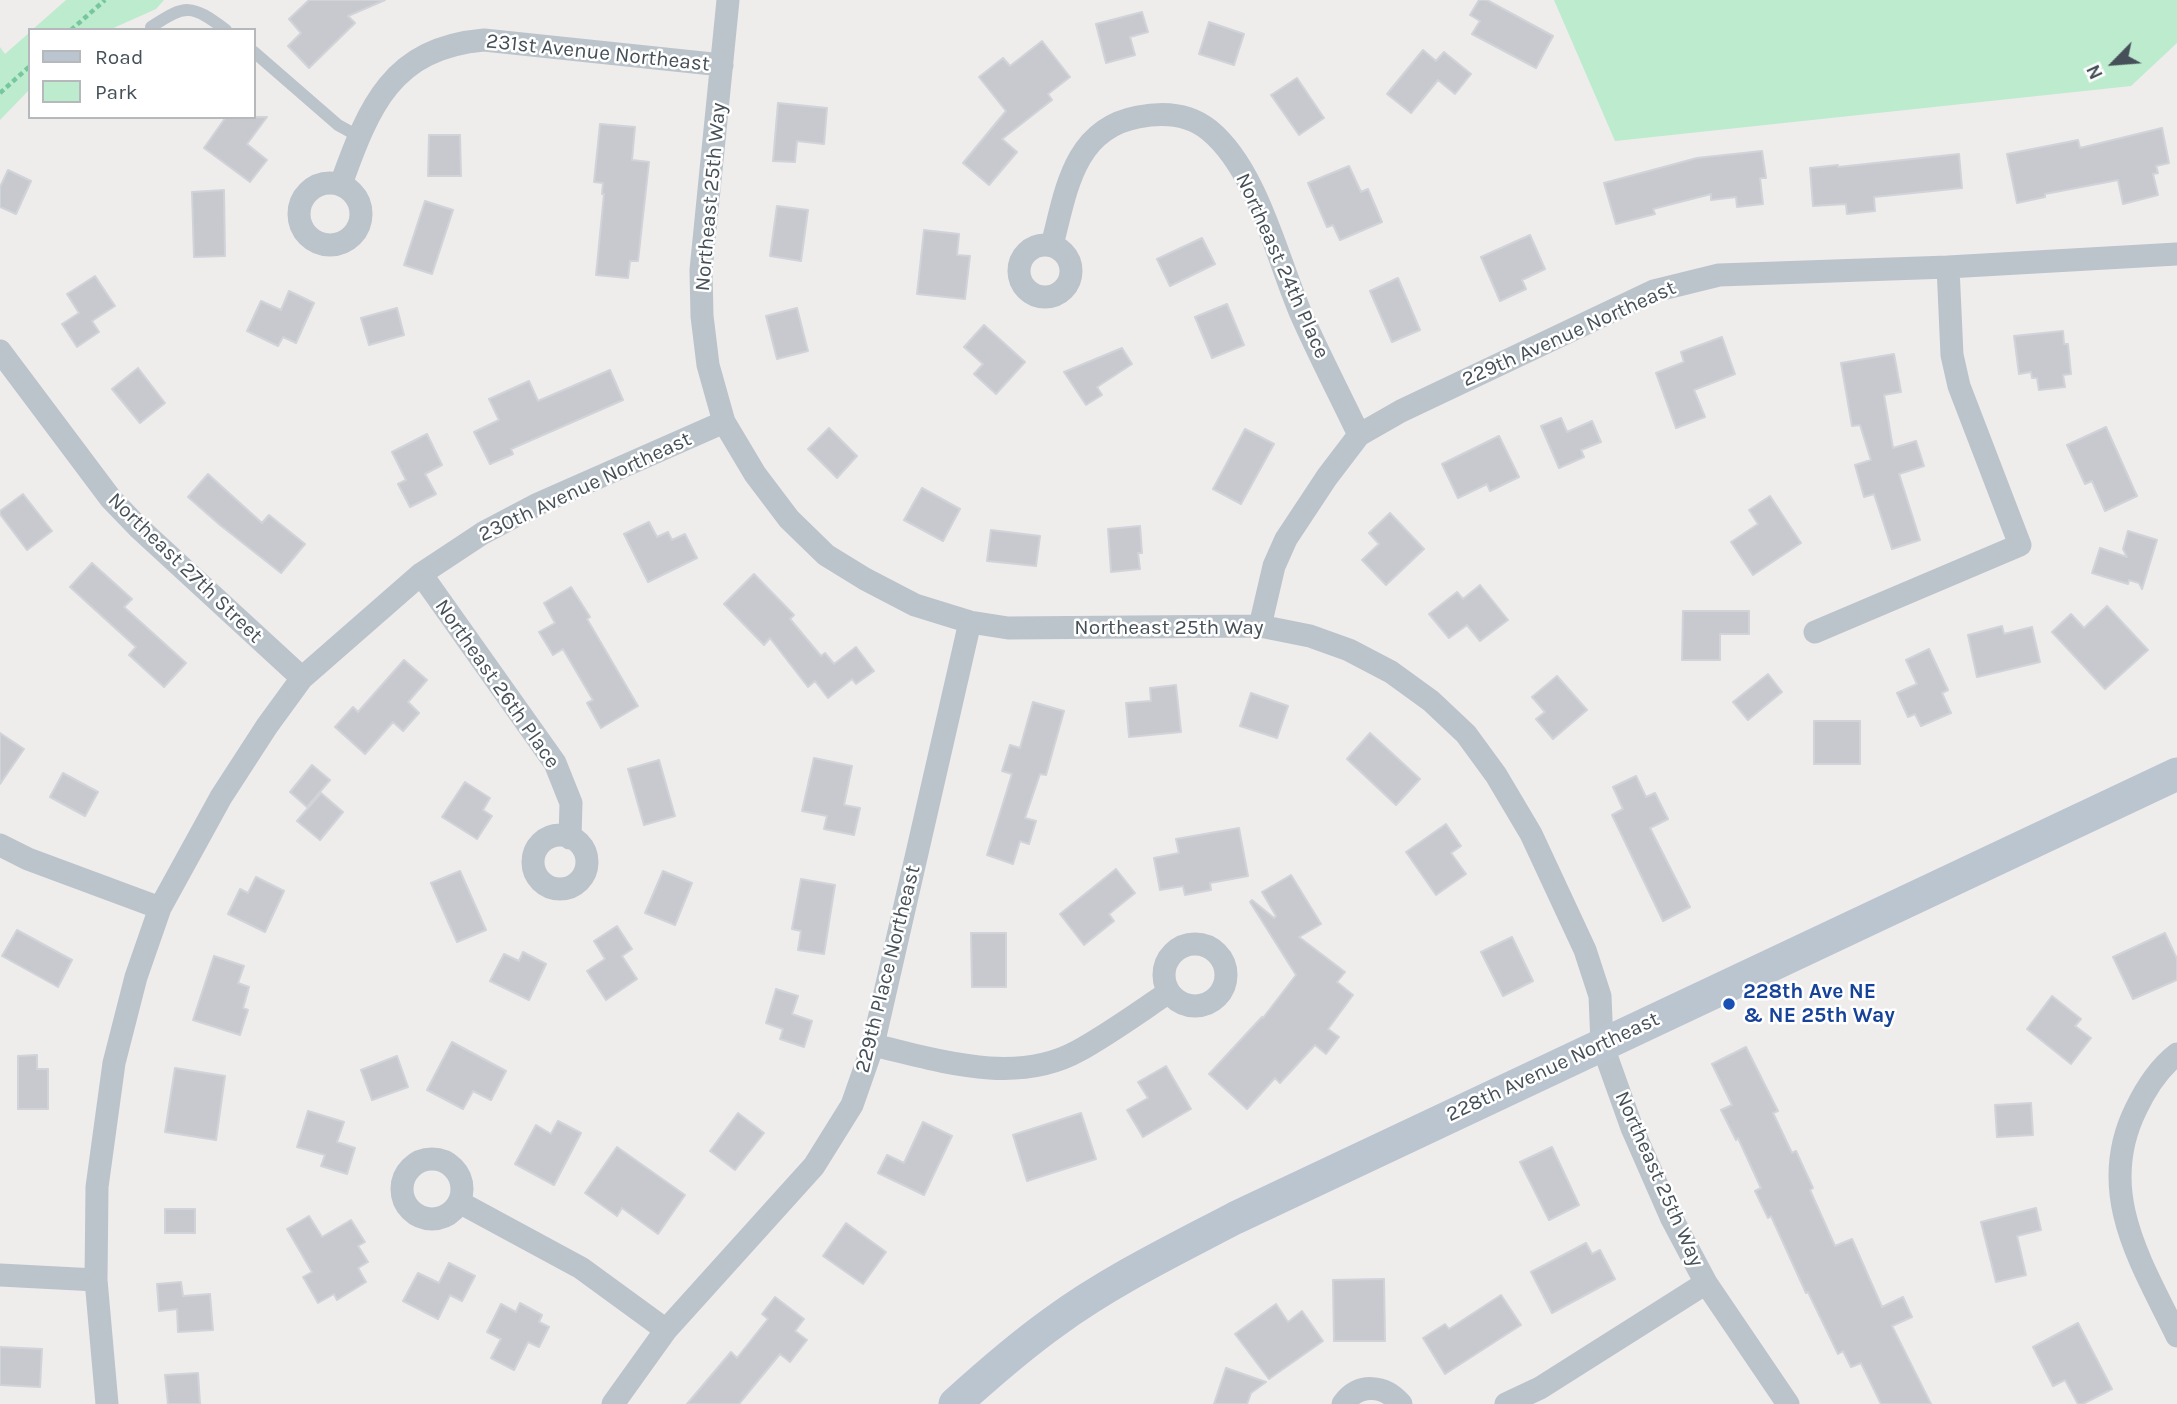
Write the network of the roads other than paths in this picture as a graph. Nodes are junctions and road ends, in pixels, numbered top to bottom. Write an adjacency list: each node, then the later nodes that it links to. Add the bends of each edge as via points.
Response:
1 (728, 0): 5 (street, Northeast 25th Way)
2 (151, 27): 3 (lane, via 186,9)
3 (223, 28)
4 (256, 54): 6 (lane, via 338,125)
5 (722, 65): 6 (street, 231st Avenue Northeast, via 484,40 464,42 416,59 399,73); 12 (street, Northeast 25th Way, via 701,270 708,365)
6 (358, 136): 7 (street, 231st Avenue Northeast)
7 (341, 184)
8 (1052, 245): 13 (street, Northeast 24th Place, via 1070,177 1082,151 1103,132 1128,119 1157,113 1184,117 1208,130 1231,154 1254,191 1301,316)
9 (2177, 254): 10 (street, 229th Avenue Northeast)
10 (1948, 267): 13 (street, 229th Avenue Northeast, via 1719,275 1654,291); 17 (street, via 1952,355 1959,386 2020,545)
11 (0, 351): 18 (street, Northeast 27th Street, via 111,499)
12 (724, 422): 14 (street, 230th Avenue Northeast, via 538,504); 15 (street, Northeast 25th Way, via 789,519 826,555 915,605)
13 (1359, 435): 16 (street, 229th Avenue Northeast, via 1286,539 1274,566)
14 (421, 574): 18 (street, 230th Avenue Northeast); 20 (street, Northeast 26th Place, via 555,763 571,803)
15 (970, 622): 16 (street, Northeast 25th Way, via 1008,628); 25 (street, 229th Place Northeast)
16 (1261, 626): 24 (street, Northeast 25th Way, via 1349,650 1401,679 1466,734 1531,834 1585,950 1601,996)
17 (1815, 632)
18 (302, 678): 22 (street, 230th Avenue Northeast, via 221,797)
19 (2177, 774): 24 (main road, 228th Avenue Northeast)
20 (570, 838)
21 (0, 845): 22 (street)
22 (160, 908): 29 (street, 230th Avenue Northeast, via 136,976 114,1063 97,1187)
23 (1169, 992): 25 (street, via 1077,1052 1045,1064 1000,1069 962,1066)
24 (1602, 1044): 30 (street, Northeast 25th Way, via 1632,1128); 35 (main road, 228th Avenue Northeast, via 1235,1218 1134,1271 1056,1321)
25 (873, 1045): 31 (street, 229th Place Northeast, via 852,1105 814,1166)
26 (2177, 1054): 32 (street, via 2145,1091 2128,1125 2119,1163 2120,1199 2131,1240)
27 (459, 1202): 31 (street, via 581,1268)
28 (0, 1275): 29 (street)
29 (96, 1280): 33 (street, 230th Avenue Northeast)
30 (1706, 1283): 38 (street, via 1540,1388); 39 (street, Northeast 25th Way)
31 (666, 1330): 34 (street, 229th Place Northeast)
32 (2177, 1336)
33 (107, 1404)
34 (613, 1404)
35 (955, 1404)
36 (1343, 1404): 37 (street, via 1354,1393 1375,1388)
37 (1401, 1404)
38 (1506, 1404)
39 (1788, 1404)

